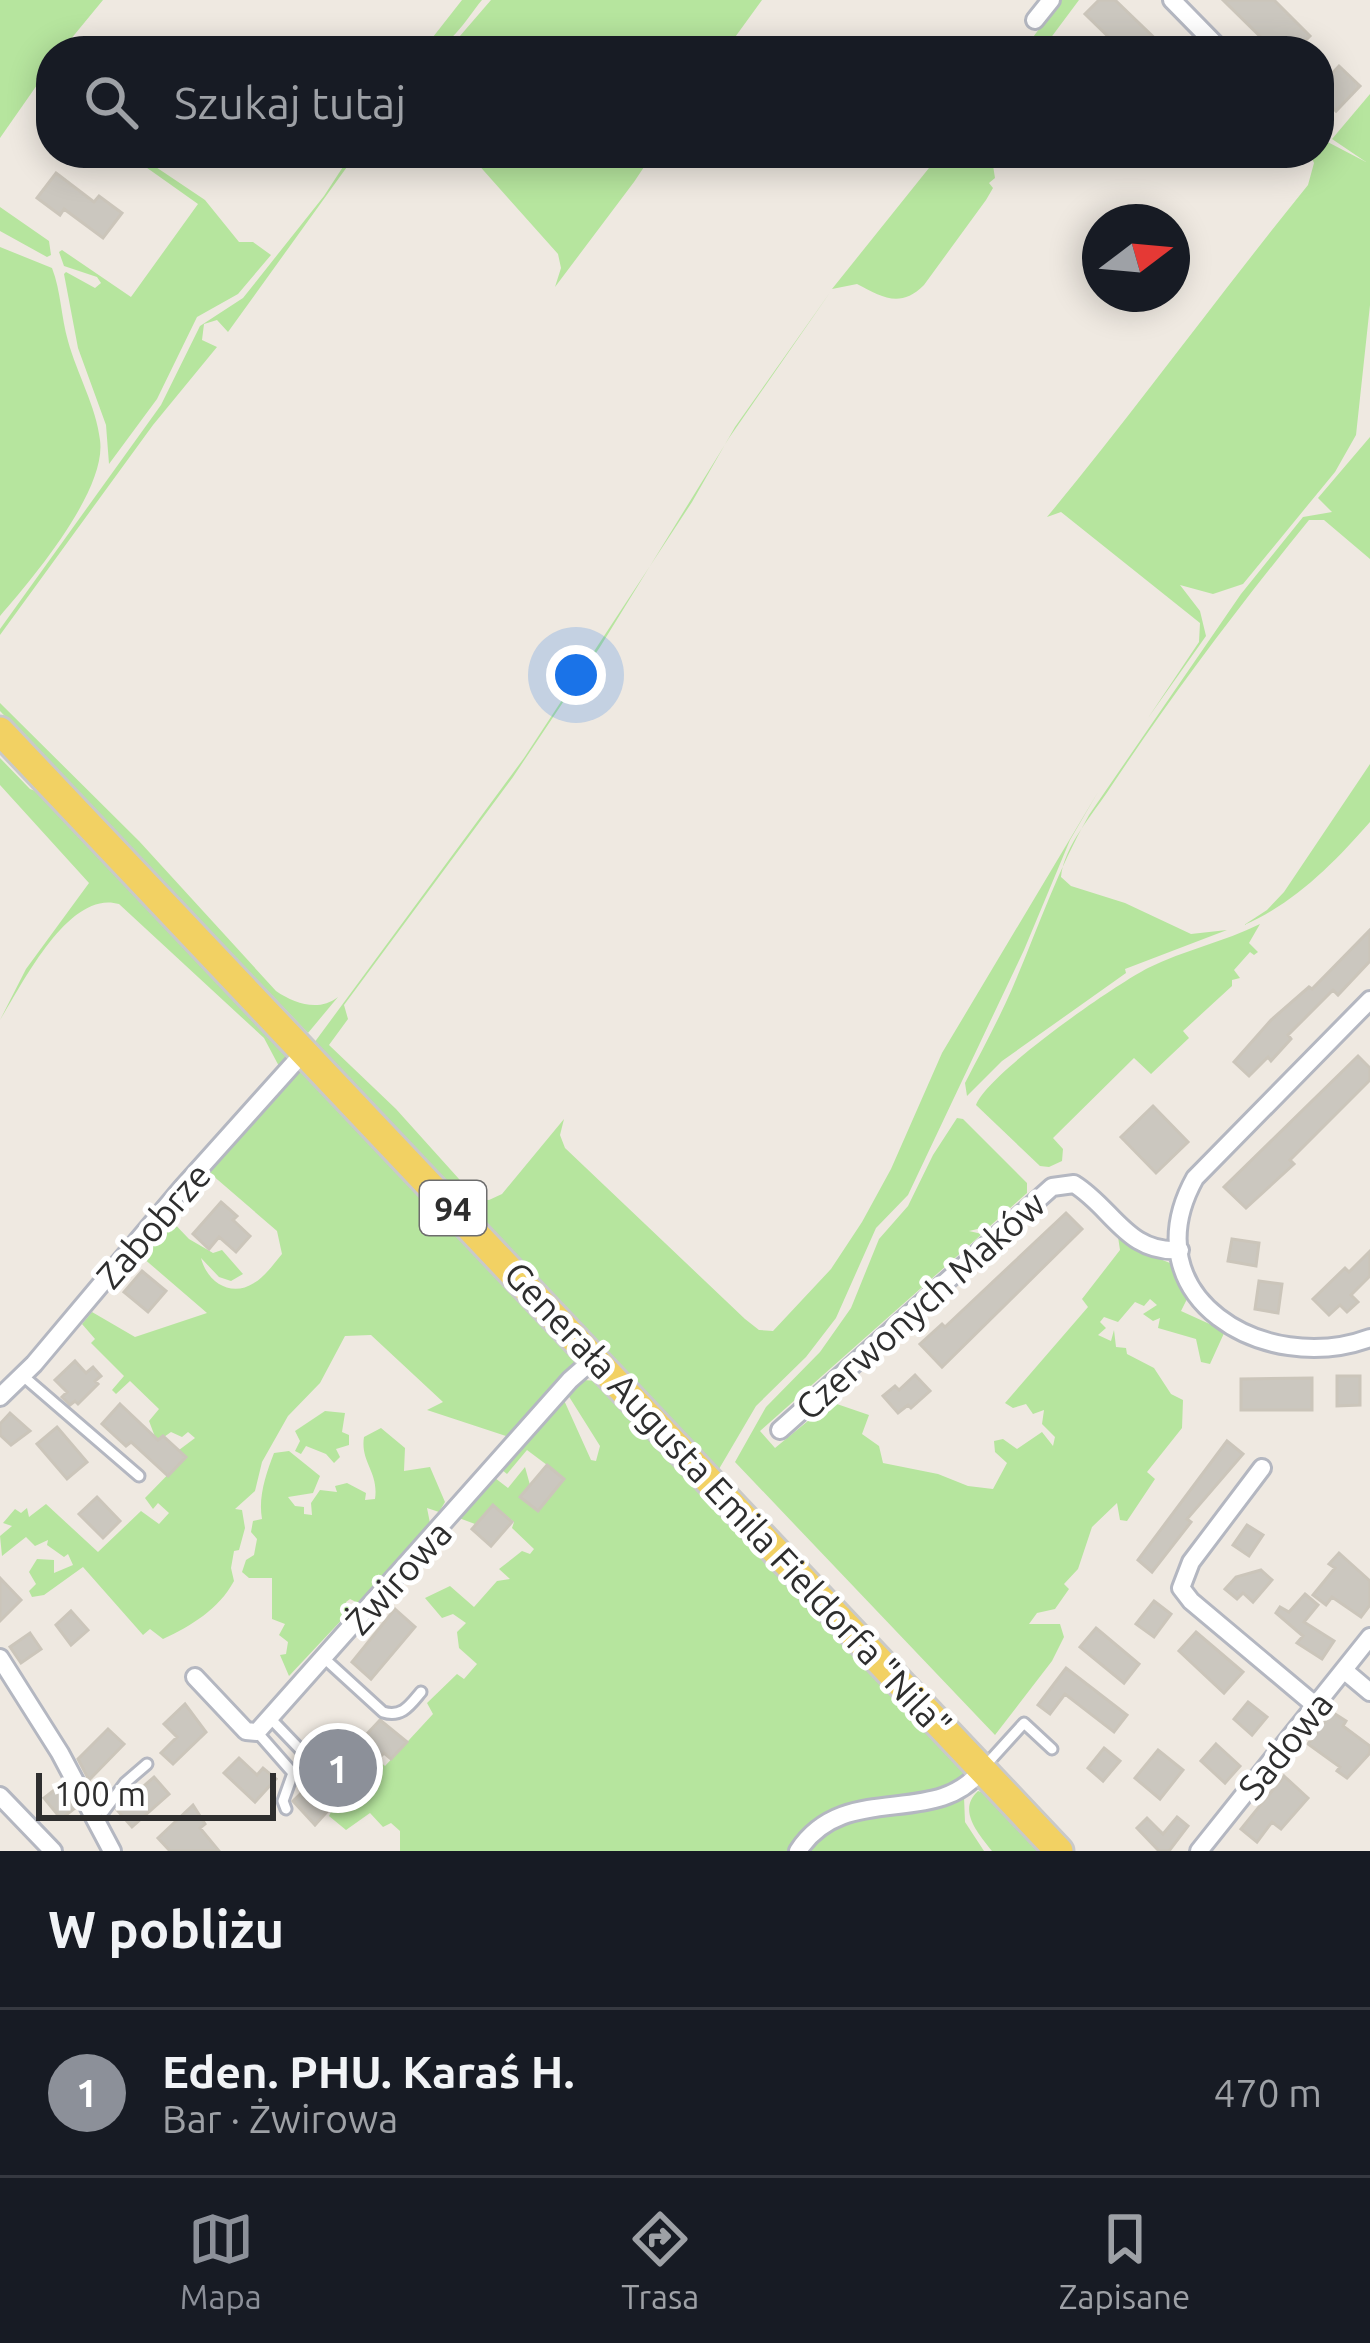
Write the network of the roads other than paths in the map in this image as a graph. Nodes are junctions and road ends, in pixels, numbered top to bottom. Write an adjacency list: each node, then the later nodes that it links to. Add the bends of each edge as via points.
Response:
1 (1052, 0): 3 (street)
2 (1172, 0): 4 (street)
3 (1035, 20)
4 (1207, 36)
5 (0, 731): 7 (main road, Generała Augusta Emila Fieldorfa "Nila" / 94)
6 (1370, 1000): 8 (street, via 1195,1178)
7 (304, 1052): 10 (main road, Generała Augusta Emila Fieldorfa "Nila" / 94); 11 (street, Zabobrze)
8 (1180, 1250): 9 (street, via 1195,1294 1234,1331 1286,1347); 13 (street, Czerwonych Maków, via 1136,1242 1074,1184 1052,1187)
9 (1370, 1338)
10 (595, 1358): 18 (street, Żwirowa); 29 (main road, Generała Augusta Emila Fieldorfa "Nila" / 94)
11 (23, 1376): 12 (street, Zabobrze); 15 (lane)
12 (0, 1397)
13 (780, 1430)
14 (1262, 1468): 23 (street, via 1191,1562 1181,1588)
15 (139, 1476)
16 (1370, 1637): 19 (street, Sadowa)
17 (0, 1658): 34 (street)
18 (325, 1659): 21 (lane, via 383,1712 405,1710); 24 (street, Żwirowa)
19 (1345, 1671): 22 (street); 23 (street, Sadowa)
20 (195, 1677): 25 (street, via 246,1731)
21 (421, 1692)
22 (1370, 1692)
23 (1316, 1706): 37 (street, Sadowa)
24 (270, 1718): 25 (street, Żwirowa); 28 (lane)
25 (257, 1732): 31 (lane, via 293,1773)
26 (1052, 1749): 29 (lane, via 1024,1723)
27 (147, 1764): 32 (lane)
28 (316, 1766)
29 (982, 1769): 35 (street, via 950,1796 828,1819); 36 (main road, Generała Augusta Emila Fieldorfa "Nila" / 94)
30 (6, 1808): 33 (street)
31 (286, 1809)
32 (104, 1811)
33 (53, 1851)
34 (112, 1851)
35 (798, 1851)
36 (1059, 1851)
37 (1199, 1851)

